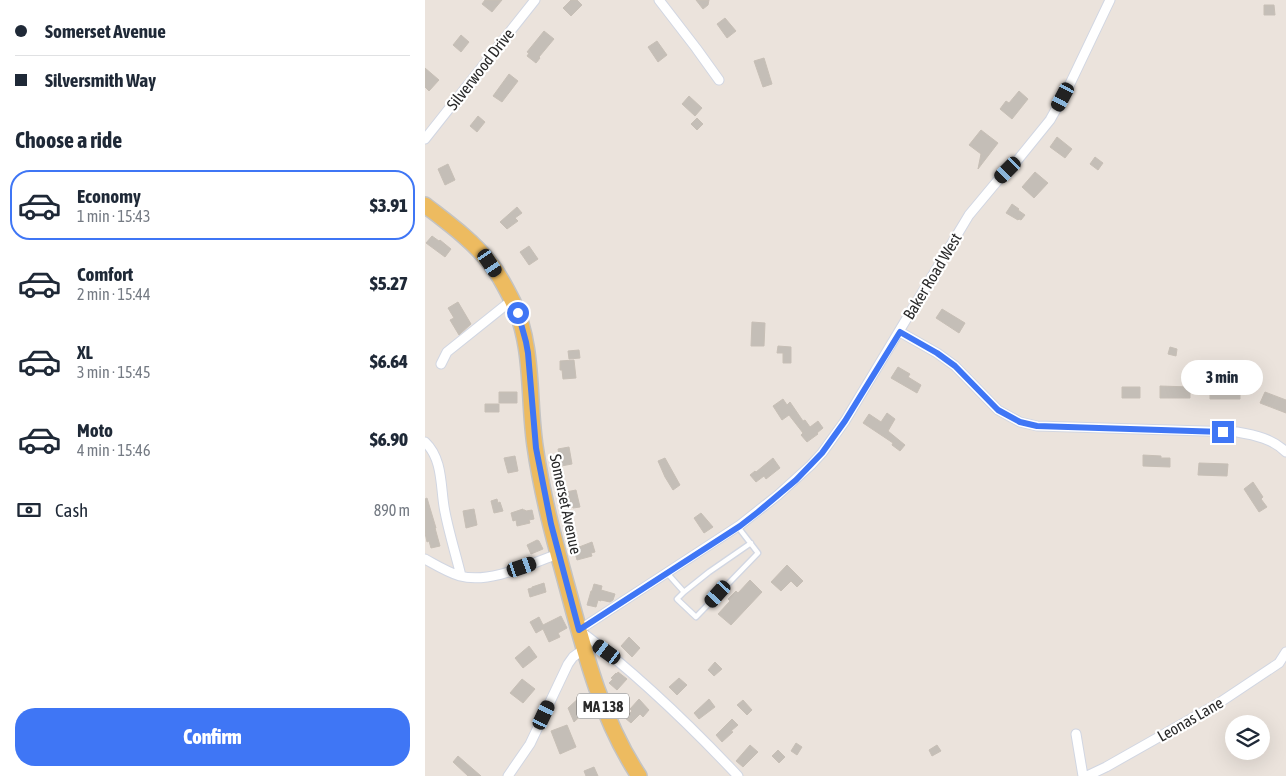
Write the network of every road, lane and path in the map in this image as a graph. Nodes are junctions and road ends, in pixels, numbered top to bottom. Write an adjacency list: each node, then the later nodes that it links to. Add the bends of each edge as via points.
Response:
1 (659, 0): 4 (street)
2 (1110, 0): 8 (street, Baker Road West, via 1050,120 969,215)
3 (532, 1): 5 (street, Silverwood Drive)
4 (719, 80)
5 (425, 139)
6 (425, 205): 7 (main road, Somerset Avenue / MA 138, via 467,239 490,263)
7 (512, 300): 9 (street, via 447,352); 14 (main road, Somerset Avenue / MA 138, via 526,342 536,448)
8 (900, 332): 11 (street, via 955,366 998,410 1020,422 1037,426 1237,432 1269,441); 12 (street, Baker Road West, via 822,453 796,480)
9 (441, 364)
10 (425, 442): 17 (street, via 433,451 440,476)
11 (1286, 452)
12 (738, 527): 13 (lane); 16 (street, Baker Road West)
13 (751, 543): 18 (lane); 18 (lane, via 758,553 696,617 677,599)
14 (558, 554): 17 (street, via 505,573 477,578); 19 (main road, Somerset Avenue / MA 138)
15 (425, 558): 17 (street)
16 (667, 573): 18 (lane); 19 (street, Baker Road West)
17 (461, 576)
18 (684, 592)
19 (579, 630): 20 (main road, MA 138); 25 (street, via 682,719)
20 (585, 649): 23 (street, via 568,664 530,744); 24 (main road, MA 138, via 603,707)
21 (1286, 652): 27 (street, Leonas Lane, via 1279,663 1219,703)
22 (1076, 734): 26 (street)
23 (508, 776)
24 (639, 776)
25 (738, 776)
26 (1083, 776)
27 (1087, 776)

